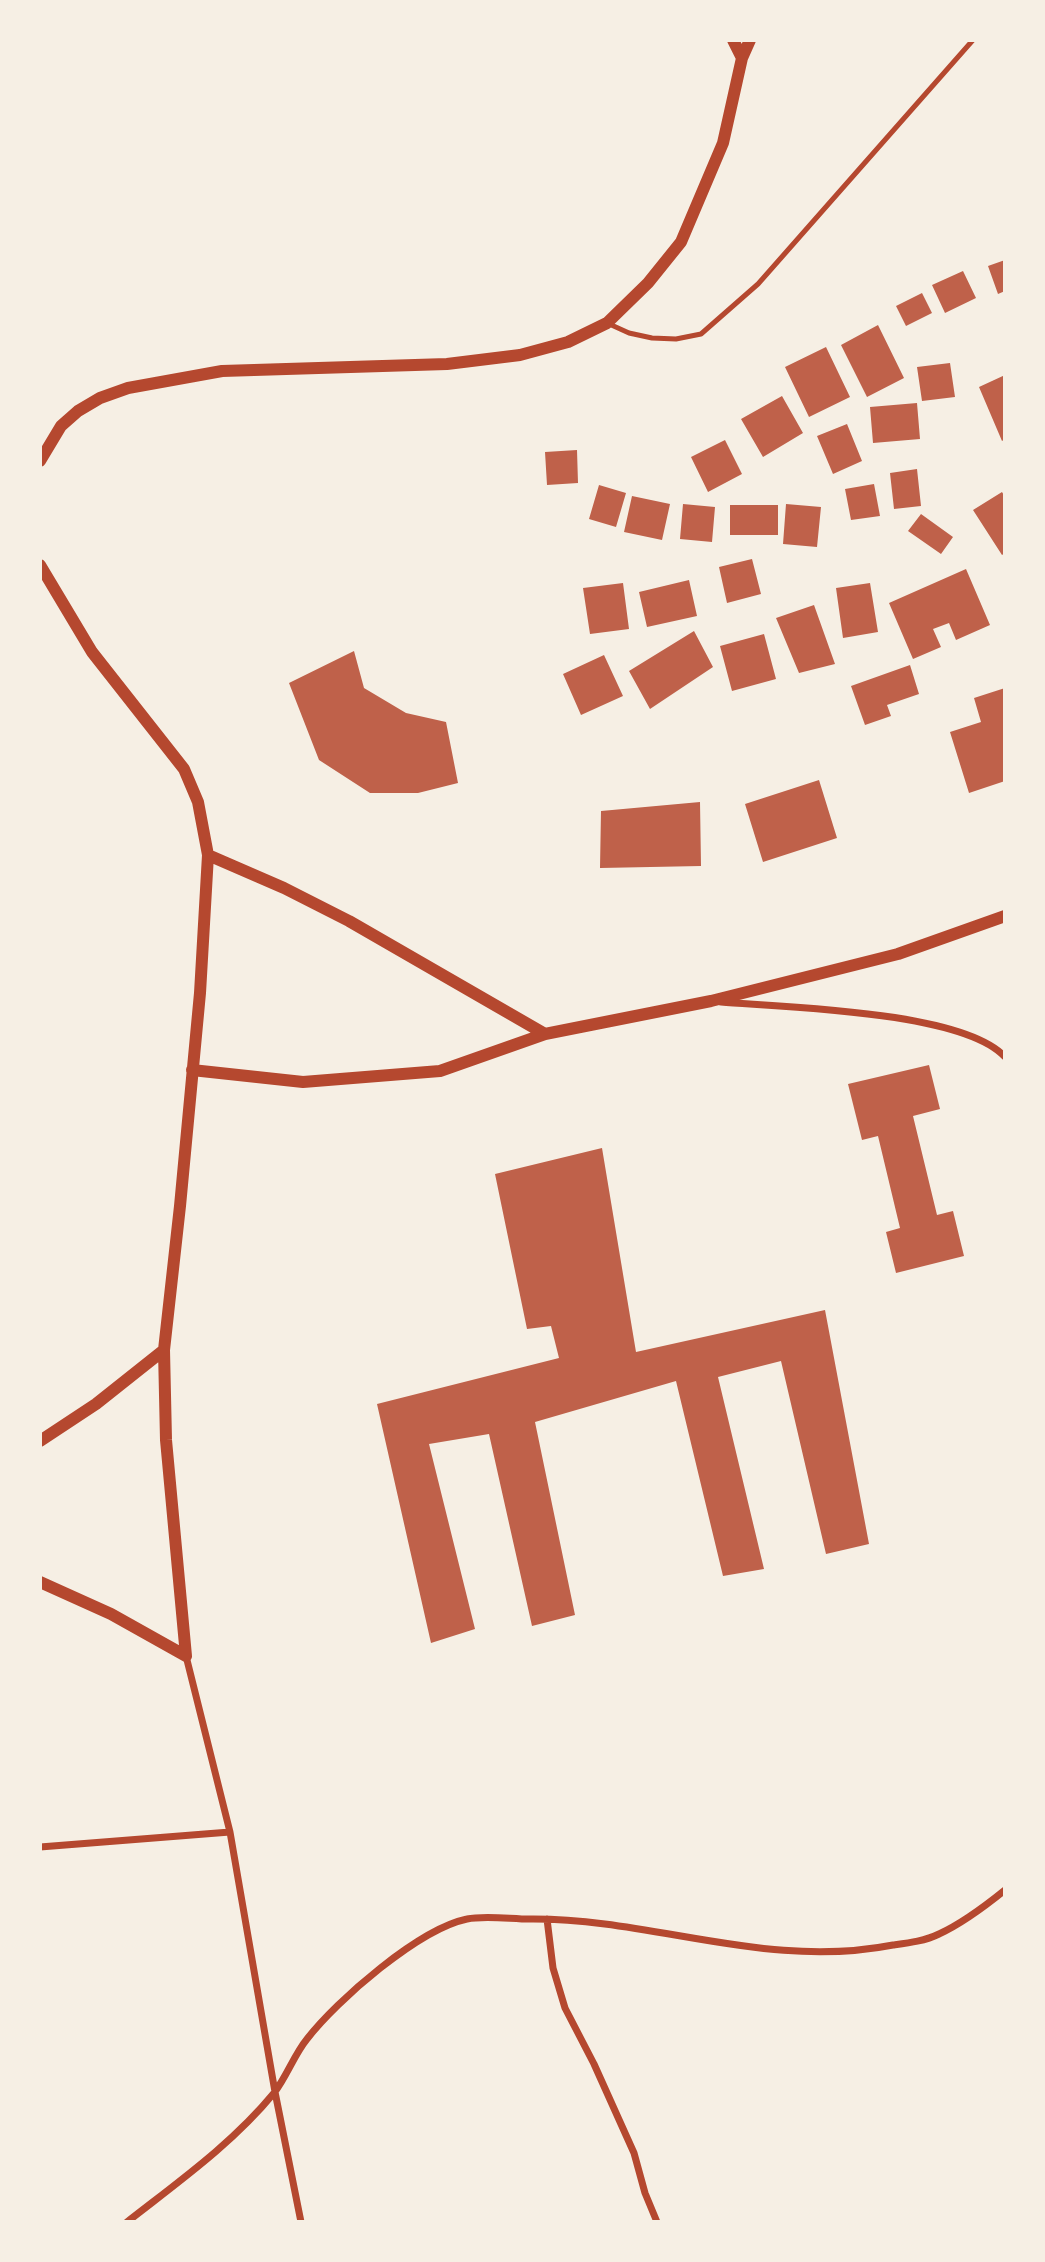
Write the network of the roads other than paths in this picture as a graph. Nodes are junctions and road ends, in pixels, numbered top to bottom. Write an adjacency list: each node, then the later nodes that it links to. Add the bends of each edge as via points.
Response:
1 (733, 40): 4 (street)
2 (750, 40): 4 (street)
3 (973, 40): 5 (lane, via 758,284 701,334 652,338)
4 (742, 58): 5 (street, via 723,143 681,242 648,284)
5 (607, 323): 6 (street, via 568,342 520,355 447,364 222,371 128,388 78,411 61,426)
6 (41, 458)
7 (40, 565): 8 (street, via 92,652 184,769 198,802)
8 (208, 855): 11 (street, via 349,921); 13 (street)
9 (1005, 916): 10 (street, via 898,954)
10 (711, 1001): 11 (street); 12 (street, via 895,1017 951,1030)
11 (545, 1034): 13 (street, via 440,1071 303,1083)
12 (1005, 1057)
13 (192, 1070): 14 (street)
14 (164, 1350): 15 (street); 17 (street, via 166,1440)
15 (40, 1441)
16 (40, 1582): 17 (street, via 111,1614)
17 (186, 1656): 18 (street)
18 (230, 1832): 19 (street); 22 (street)
19 (40, 1847)
20 (1005, 1890): 21 (street, via 937,1936 863,1951 758,1950 653,1931)
21 (547, 1919): 22 (street, via 467,1919 427,1935 336,2007 307,2039); 25 (street, via 553,1968 565,2008 634,2153)
22 (275, 2092): 23 (street, via 220,2149); 24 (street)
23 (127, 2222)
24 (301, 2222)
25 (657, 2222)

